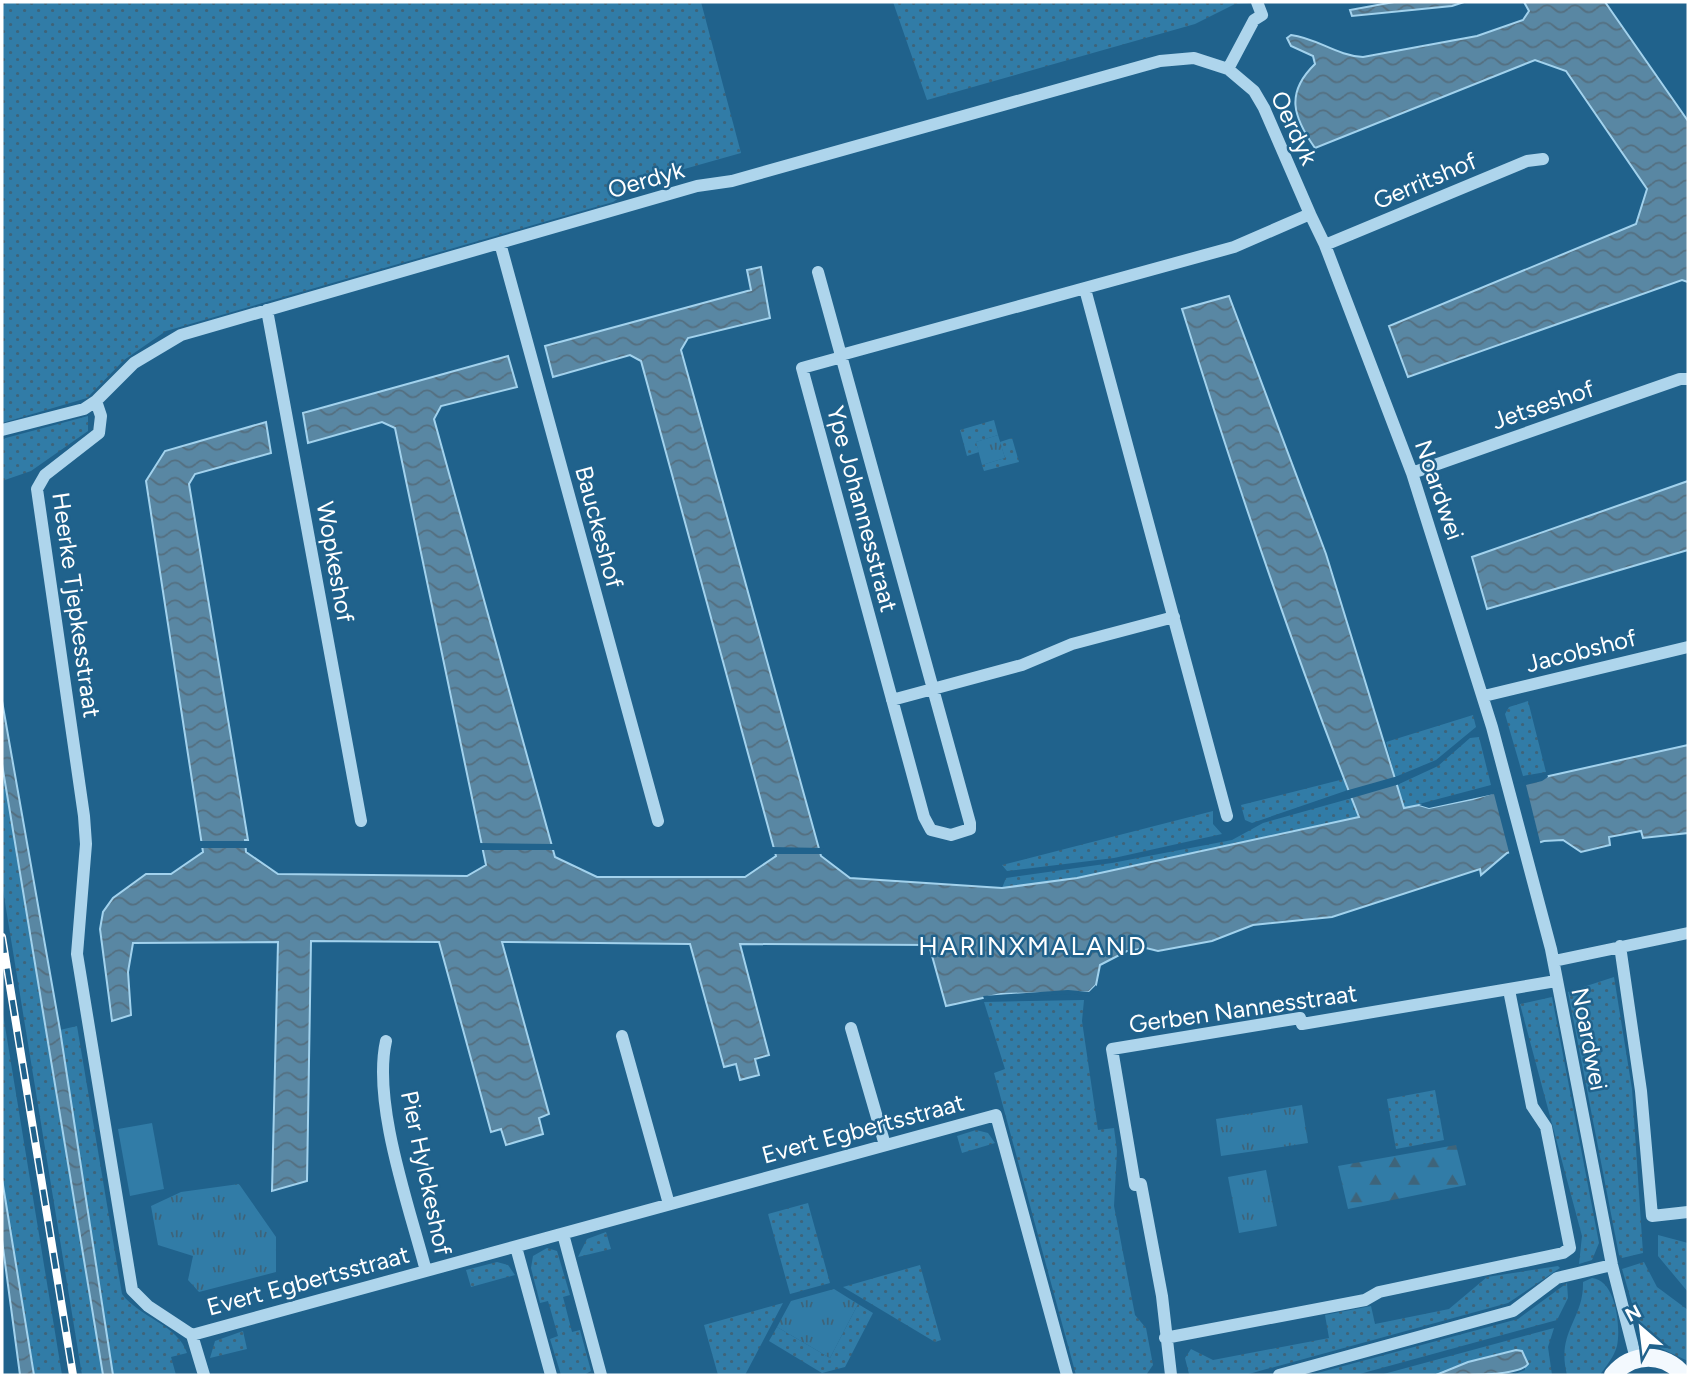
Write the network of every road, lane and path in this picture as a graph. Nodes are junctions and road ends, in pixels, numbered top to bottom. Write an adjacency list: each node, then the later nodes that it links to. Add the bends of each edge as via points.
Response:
1 (1257, 2): 2 (street, via 1262,15 1254,20)
2 (1228, 69): 4 (street, Oerdyk, via 1249,86 1264,108); 5 (street, Oerdyk, via 1194,58 1160,61)
3 (1543, 159): 6 (street, Gerritshof, via 1527,161)
4 (1310, 214): 6 (street, Noardwei); 8 (street, via 1234,247)
5 (500, 243): 9 (street, Oerdyk); 22 (street, Bauckeshof)
6 (1325, 245): 14 (street, Noardwei)
7 (818, 272): 10 (street, Ype Johannesstraat)
8 (1085, 289): 10 (street); 15 (street)
9 (267, 310): 12 (street, Oerdyk, via 169,340 134,363); 21 (street, Wopkeshof)
10 (841, 356): 17 (street, Ype Johannesstraat); 19 (street, Ype Johannesstraat, via 802,368)
11 (1688, 379): 14 (street, Jetseshof)
12 (96, 401): 13 (street, via 84,409); 38 (street, Heerke Tjepkesstraat, via 101,416 99,433 40,481 36,498 86,844 77,954 132,1290)
13 (2, 430)
14 (1412, 473): 18 (street, Noardwei)
15 (1174, 617): 17 (street); 20 (street)
16 (1688, 647): 18 (street, Jacobshof)
17 (933, 689): 19 (street); 19 (street, Ype Johannesstraat, via 970,823 970,830 958,834 940,835 926,824)
18 (1484, 696): 25 (street, Noardwei)
19 (892, 700)
20 (1227, 816)
21 (360, 821)
22 (658, 821)
23 (1688, 933): 24 (street)
24 (1620, 946): 25 (street); 33 (street, via 1641,1091 1652,1216)
25 (1554, 961): 26 (street, Noardwei)
26 (1556, 981): 27 (street, Gerben Nannesstraat); 36 (street, Noardwei)
27 (1509, 990): 39 (street, via 1532,1106 1546,1127 1570,1248 1379,1292 1365,1300); 39 (street, Gerben Nannesstraat, via 1112,1049 1135,1185 1141,1184 1160,1284)
28 (851, 1028): 31 (street)
29 (622, 1035): 32 (street)
30 (386, 1041): 37 (street, Pier Hylckeshof, via 383,1055 390,1121)
31 (885, 1145): 32 (street, Evert Egbertsstraat); 45 (street, Evert Egbertsstraat, via 996,1115)
32 (668, 1204): 34 (street, Evert Egbertsstraat)
33 (1688, 1212)
34 (563, 1234): 35 (street, Evert Egbertsstraat); 44 (street)
35 (516, 1247): 37 (street, Evert Egbertsstraat); 43 (street)
36 (1612, 1265): 40 (street, Noardwei); 47 (street, via 1557,1278 1513,1311)
37 (426, 1271): 38 (street, Evert Egbertsstraat)
38 (192, 1335): 42 (street, Evert Egbertsstraat)
39 (1166, 1338): 46 (street, Gerben Nannesstraat)
40 (1636, 1359): 41 (main road, via 1659,1359); 48 (main road)
41 (1684, 1372)
42 (204, 1375)
43 (551, 1375)
44 (601, 1375)
45 (1068, 1375)
46 (1171, 1375)
47 (1279, 1375)
48 (1613, 1375)

